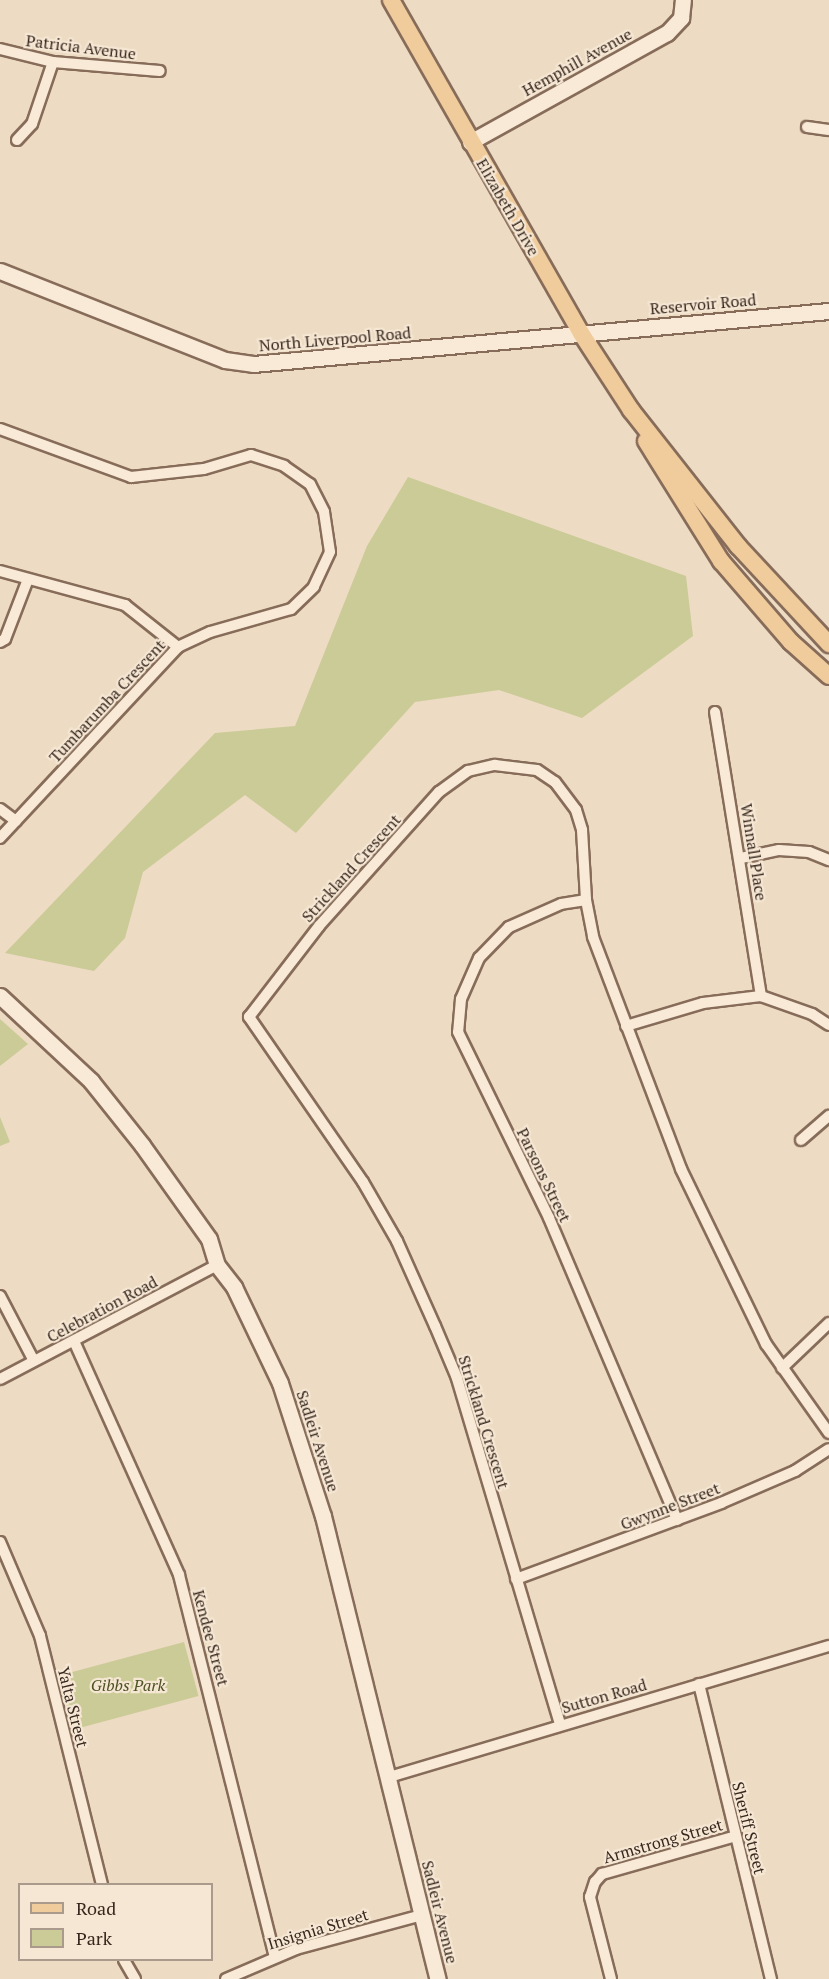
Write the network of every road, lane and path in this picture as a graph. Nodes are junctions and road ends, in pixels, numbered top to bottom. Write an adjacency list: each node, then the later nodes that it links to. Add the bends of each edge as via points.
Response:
1 (392, 0): 9 (main road, Elizabeth Drive)
2 (683, 0): 9 (street, Hemphill Avenue, via 681,18 667,33)
3 (0, 49): 4 (street, Patricia Avenue)
4 (53, 62): 5 (street, Patricia Avenue); 8 (street, via 32,124)
5 (160, 71)
6 (807, 127): 7 (street)
7 (829, 130)
8 (17, 140)
9 (470, 142): 12 (main road, Elizabeth Drive)
10 (0, 271): 12 (street, North Liverpool Road, via 238,363 284,362)
11 (829, 311): 12 (street, Reservoir Road)
12 (581, 333): 13 (main road, Elizabeth Drive)
13 (631, 410): 18 (main road, Elizabeth Drive, via 738,546); 20 (main road, Elizabeth Drive, via 655,460 721,561 792,642)
14 (0, 429): 19 (street, Tumbarumba Crescent, via 131,477 204,469 251,455 284,466 310,484 324,512 330,552 314,587 291,609 210,632)
15 (0, 572): 16 (street)
16 (28, 579): 17 (street); 19 (street, via 125,605)
17 (0, 642)
18 (829, 644)
19 (178, 647): 23 (street, Tumbarumba Crescent)
20 (829, 676)
21 (715, 712): 25 (street, Winnall Place)
22 (0, 809): 23 (street)
23 (16, 821): 24 (street, Tumbarumba Crescent)
24 (0, 838)
25 (741, 858): 26 (street, via 779,850 809,852); 29 (street, Winnall Place)
26 (829, 860)
27 (586, 900): 31 (street, Strickland Crescent, via 592,937); 43 (street, Parsons Street, via 561,903 509,927 479,958 461,999 458,1032 549,1218); 45 (street, Strickland Crescent, via 582,830 576,810 555,782 537,770 511,765 468,771 439,792 319,926 249,1017 357,1173 397,1241 457,1378)
28 (0, 996): 34 (street, Sadleir Avenue, via 91,1081 209,1239)
29 (761, 996): 30 (street); 31 (street, via 703,1003)
30 (829, 1024)
31 (626, 1026): 39 (street, Strickland Crescent, via 681,1169 766,1344)
32 (829, 1116): 33 (street)
33 (801, 1140)
34 (217, 1265): 37 (street, Celebration Road); 49 (street, Sadleir Avenue, via 234,1287 262,1344 304,1453)
35 (0, 1296): 38 (street)
36 (829, 1323): 39 (street)
37 (74, 1341): 38 (street, Celebration Road); 53 (street, Kendee Street, via 179,1575)
38 (34, 1361): 40 (street, Celebration Road)
39 (782, 1368): 41 (street, Strickland Crescent)
40 (0, 1379)
41 (829, 1433)
42 (829, 1449): 43 (street, Gwynne Street, via 795,1472)
43 (677, 1520): 45 (street, Gwynne Street)
44 (0, 1542): 51 (street, Yalta Street, via 40,1636)
45 (516, 1579): 48 (street, Strickland Crescent)
46 (829, 1646): 47 (street, Sutton Road)
47 (699, 1684): 48 (street, Sutton Road); 50 (street, Sheriff Street)
48 (560, 1724): 49 (street, Sutton Road)
49 (389, 1776): 52 (street, Sadleir Avenue)
50 (736, 1836): 58 (street, Armstrong Street, via 602,1874 595,1882 590,1897); 59 (street, Sheriff Street)
51 (102, 1883)
52 (422, 1915): 53 (street, Insignia Street); 57 (street, Sadleir Avenue)
53 (275, 1957): 56 (street, Insignia Street)
54 (125, 1961): 55 (street)
55 (135, 1979)
56 (226, 1979)
57 (438, 1979)
58 (611, 1979)
59 (771, 1979)

